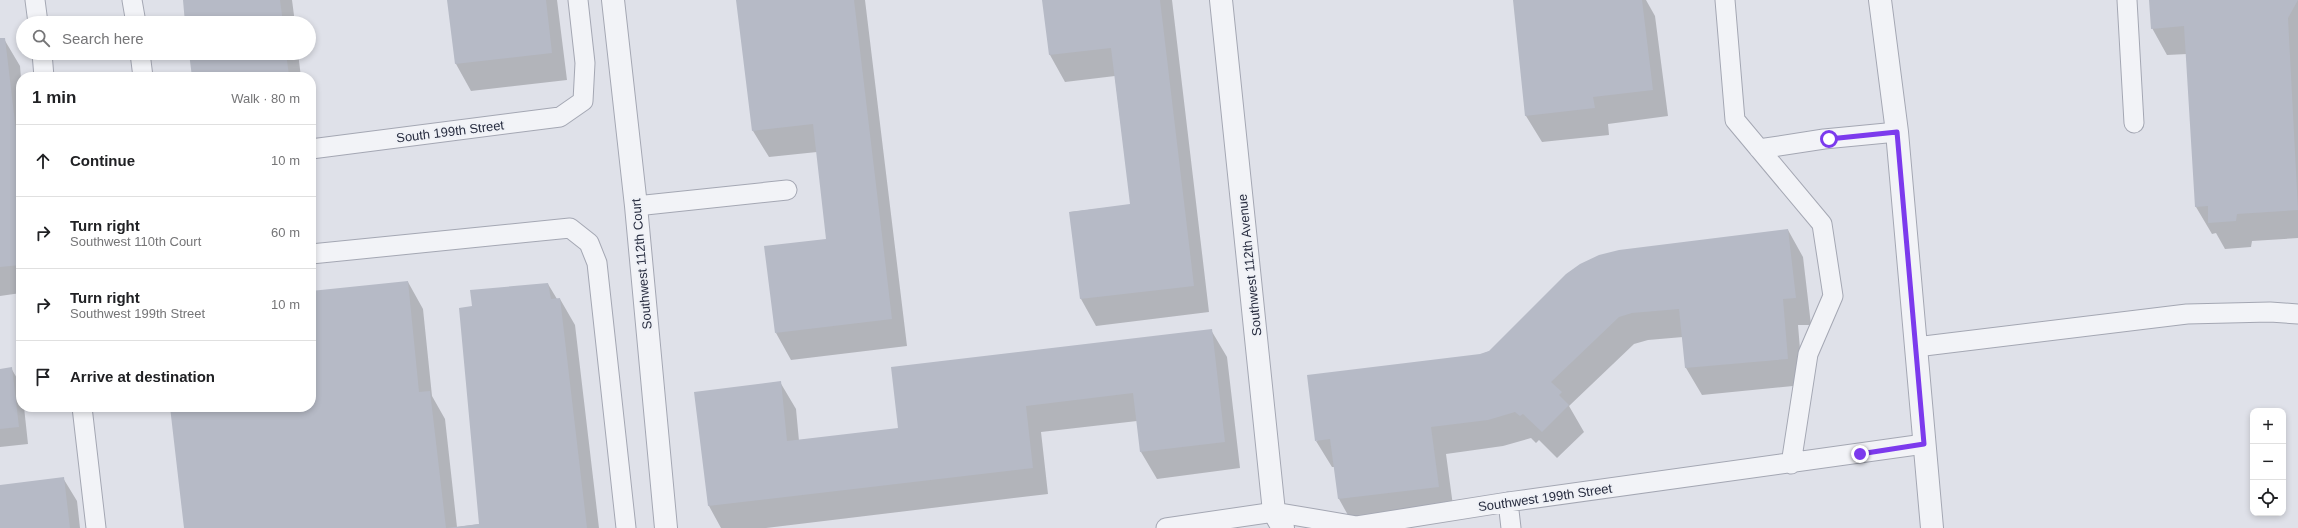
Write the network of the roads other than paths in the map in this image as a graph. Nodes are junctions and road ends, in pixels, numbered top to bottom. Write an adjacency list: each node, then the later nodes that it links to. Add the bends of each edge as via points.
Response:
1 (36, 0): 9 (lane)
2 (132, 0): 10 (lane)
3 (578, 0): 17 (lane, South 199th Street, via 585,64 583,101 560,117)
4 (613, 0): 20 (street, Southwest 112th Court)
5 (1221, 0): 28 (street, Southwest 112th Avenue)
6 (1725, 0): 18 (lane, via 1735,120)
7 (1880, 0): 16 (street)
8 (2127, 0): 15 (lane)
9 (37, 16)
10 (135, 16)
11 (43, 60): 13 (lane)
12 (141, 60): 14 (lane)
13 (44, 72)
14 (142, 72)
15 (2134, 124)
16 (1897, 132): 18 (lane); 23 (street)
17 (316, 148)
18 (1759, 149): 26 (lane, via 1822,224 1833,296 1808,354)
19 (787, 190): 20 (lane)
20 (636, 206): 31 (street, Southwest 112th Court)
21 (316, 253): 30 (lane, via 570,228 589,243 597,263)
22 (2298, 314): 23 (lane, via 2270,312 2180,315)
23 (1916, 347): 25 (street)
24 (83, 412): 29 (lane)
25 (1924, 444): 26 (lane, Southwest 199th Street); 34 (street)
26 (1791, 464): 27 (lane, Southwest 199th Street)
27 (1508, 502): 28 (lane, Southwest 199th Street, via 1357,526); 33 (lane)
28 (1278, 520): 32 (lane, Southwest 199th Street)
29 (96, 528)
30 (626, 528)
31 (666, 528)
32 (1166, 528)
33 (1511, 528)
34 (1932, 528)

